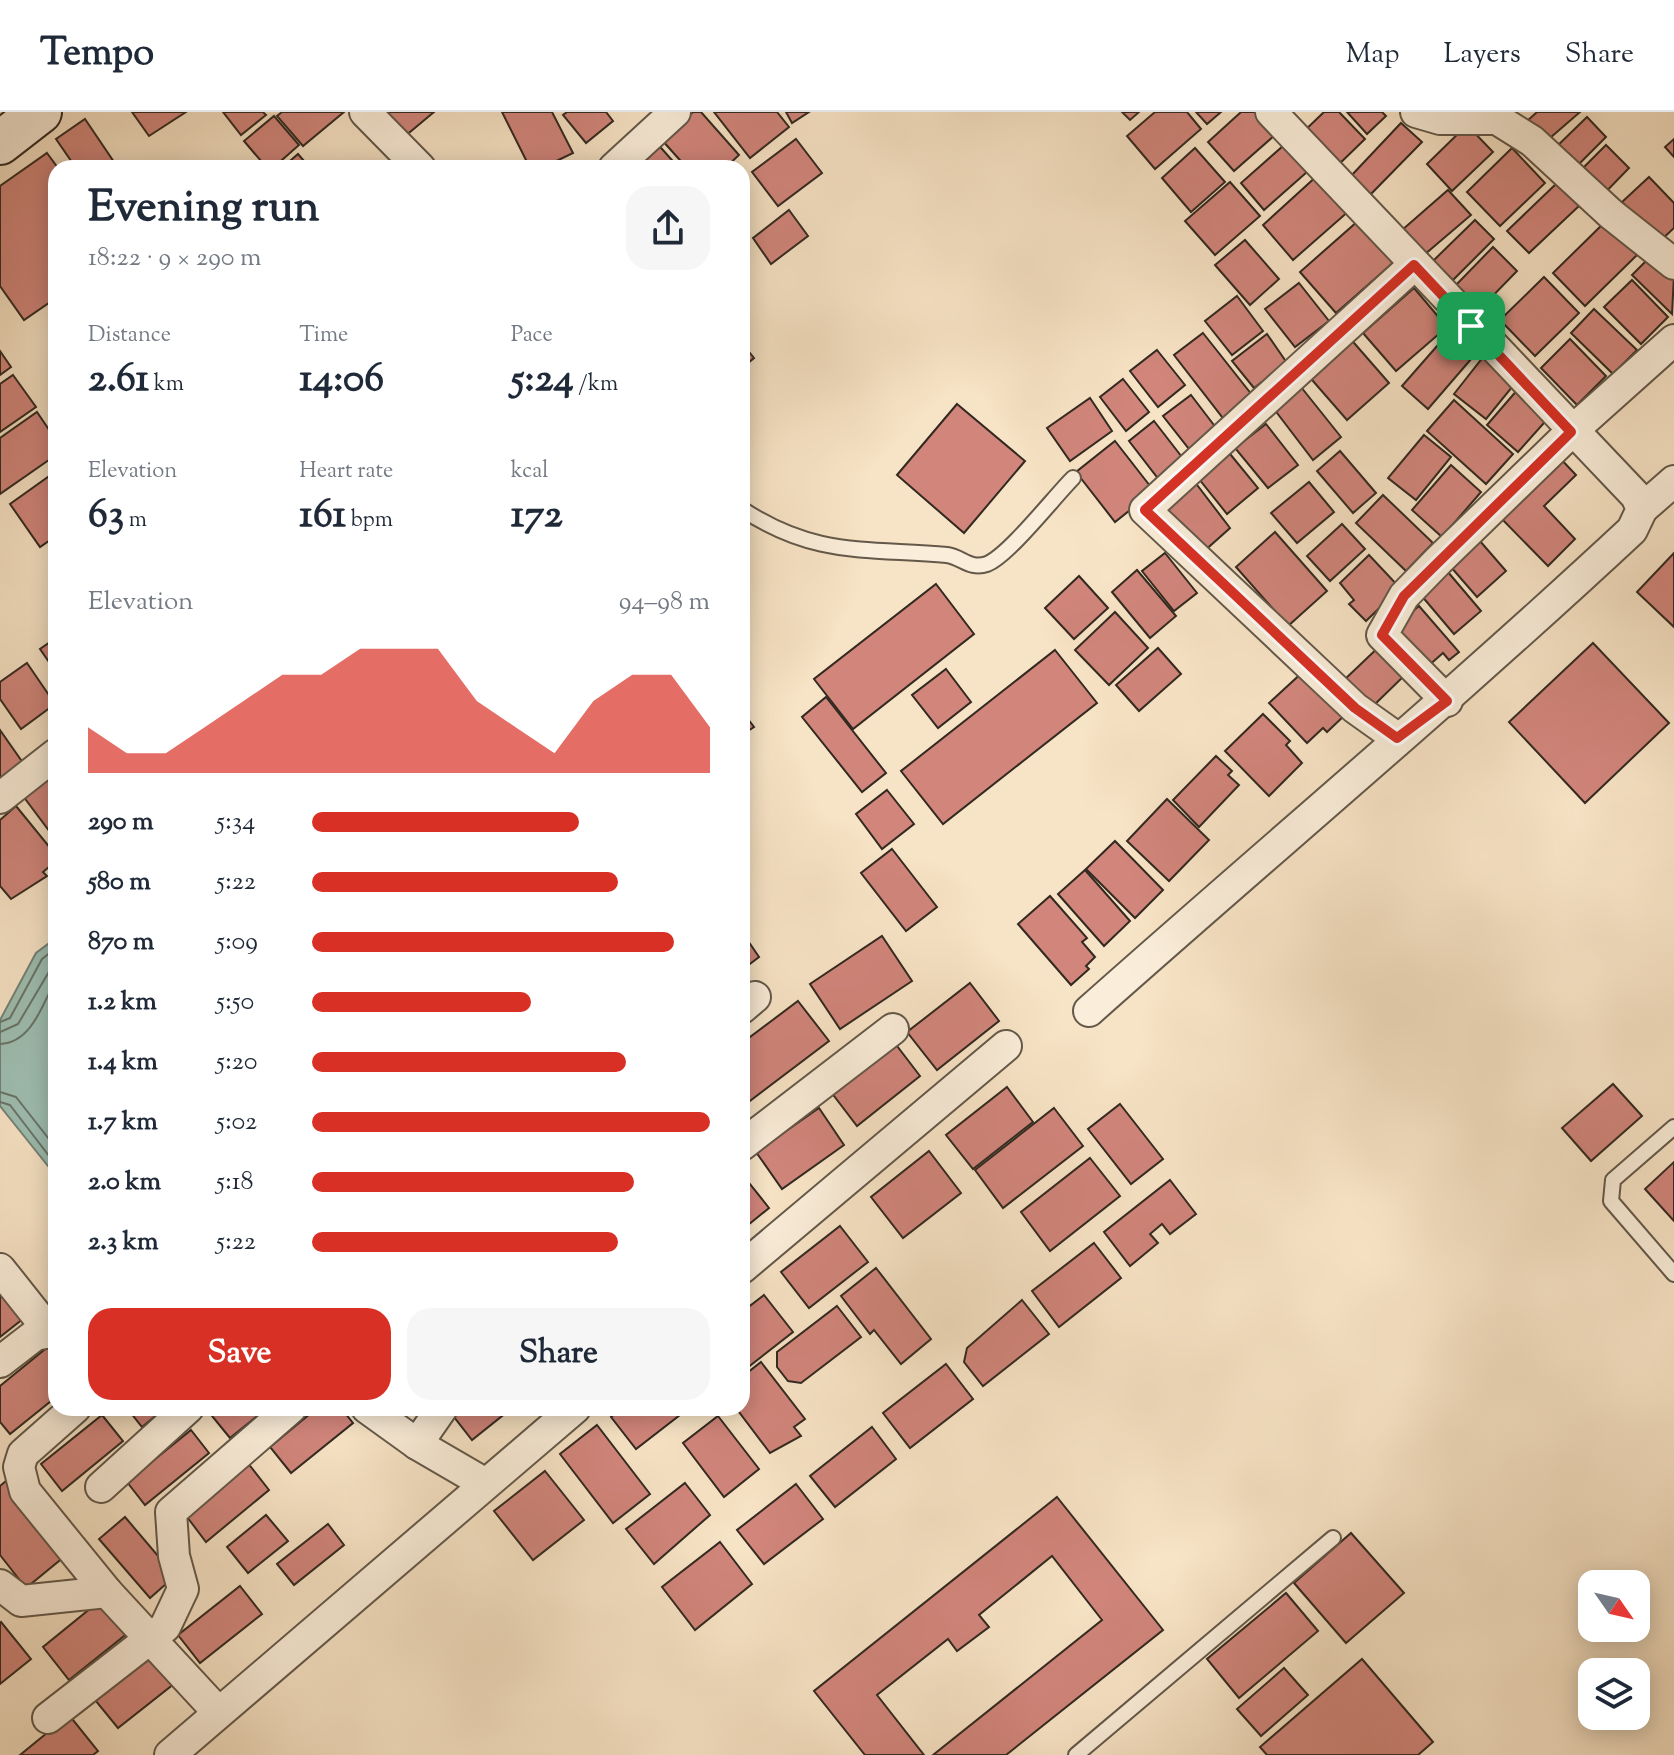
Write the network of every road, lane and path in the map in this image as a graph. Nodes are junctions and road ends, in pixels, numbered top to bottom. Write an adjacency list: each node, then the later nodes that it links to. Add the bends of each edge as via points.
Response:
1 (40, 112): 6 (street)
2 (365, 112): 7 (street)
3 (675, 112): 8 (street)
4 (1271, 112): 10 (street)
5 (1416, 112): 9 (street, via 1440,119 1497,119 1532,141)
6 (0, 143)
7 (412, 160)
8 (623, 160)
9 (1674, 264)
10 (1414, 265): 12 (street); 18 (street, via 1145,510 1355,708)
11 (1674, 340): 12 (street)
12 (1571, 432): 15 (street, via 1636,496); 17 (street, via 1404,596 1382,635)
13 (1073, 478): 16 (lane, via 1004,551 988,563 971,566 952,556 844,550 797,540)
14 (1674, 481): 15 (street)
15 (1642, 509): 17 (street, via 1632,530)
16 (750, 514)
17 (1447, 701): 18 (street)
18 (1397, 738): 21 (street)
19 (48, 760): 20 (street)
20 (0, 798)
21 (1089, 1011)
22 (893, 1029): 25 (street)
23 (1006, 1046): 26 (street)
24 (1674, 1127): 28 (lane, via 1613,1180 1610,1190 1611,1201)
25 (750, 1139)
26 (750, 1261)
27 (0, 1269): 29 (street)
28 (1674, 1274)
29 (48, 1327)
30 (48, 1334): 31 (street, via 35,1335)
31 (0, 1362)
32 (66, 1416): 43 (street, via 23,1454 20,1478)
33 (179, 1416): 40 (street)
34 (282, 1416): 44 (street, via 171,1512 183,1589 165,1627)
35 (378, 1416): 38 (street)
36 (436, 1416): 38 (street)
37 (565, 1416): 39 (street)
38 (417, 1444): 39 (street)
39 (484, 1483): 45 (street)
40 (101, 1487)
41 (1333, 1538): 48 (lane)
42 (0, 1585): 43 (street, via 21,1601)
43 (107, 1592): 44 (street)
44 (151, 1639): 45 (street); 46 (street)
45 (218, 1712): 47 (street)
46 (48, 1718)
47 (170, 1755)
48 (1076, 1755)

